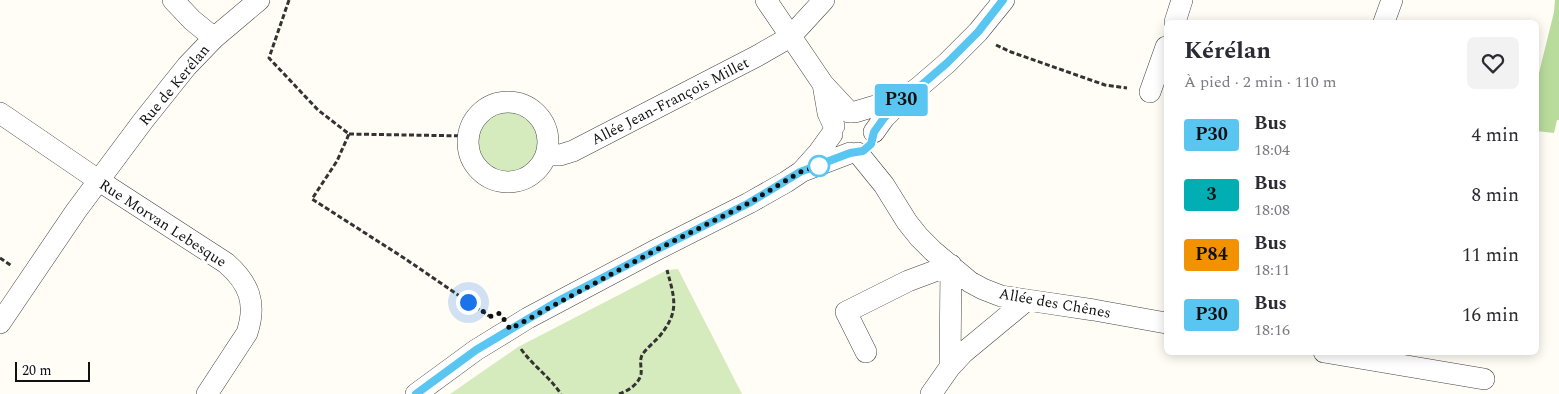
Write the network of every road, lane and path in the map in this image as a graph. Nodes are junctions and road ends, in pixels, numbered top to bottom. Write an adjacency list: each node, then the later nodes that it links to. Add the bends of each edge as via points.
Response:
1 (173, 0): 12 (street)
2 (259, 0): 12 (street, Rue de Kerélan)
3 (289, 0): 19 (path, via 269,58 318,110)
4 (766, 0): 13 (street)
5 (824, 0): 13 (street)
6 (1004, 0): 11 (street)
7 (1182, 0): 9 (street)
8 (1392, 0): 10 (street)
9 (1176, 20)
10 (1385, 20)
11 (978, 32): 15 (path, via 1012,52 1105,85); 16 (street, via 947,63)
12 (214, 38): 25 (street, Rue de Kerélan, via 163,96)
13 (790, 38): 18 (street, via 823,84 828,113); 23 (street, Allée Jean-François Millet, via 594,142 566,154)
14 (1164, 53): 15 (street)
15 (1150, 92)
16 (905, 97): 18 (street); 20 (street, via 884,118)
17 (0, 113): 25 (street, Rue Morvan Lebesque)
18 (842, 121): 20 (street, via 860,113 870,121); 22 (street, Allée des Chênes, via 838,146); 24 (street)
19 (349, 134): 21 (path); 34 (path, via 337,161 312,199 480,311 492,317 500,313)
20 (874, 135): 22 (street, via 868,148); 26 (street)
21 (467, 136): 23 (street, via 472,161 491,179 504,182 528,176); 23 (street, via 470,125 485,108 507,101 519,102 538,114 544,124 548,134)
22 (854, 153): 24 (street); 26 (street, Allée des Chênes)
23 (546, 155)
24 (800, 172): 27 (street, via 749,203)
25 (98, 180): 32 (street, Rue de Kerélan); 40 (street, Rue Morvan Lebesque, via 226,263 246,286 252,312 247,333)
26 (884, 185): 29 (street, Allée des Chênes, via 919,237)
27 (656, 250): 34 (street); 39 (path, via 667,270 674,294 674,308 668,324 642,355 639,379)
28 (0, 258): 30 (path)
29 (951, 265): 31 (street, Allée des Chênes, via 983,290); 35 (street, via 908,281 846,312); 37 (street)
30 (14, 267)
31 (1027, 300): 33 (street, Allée des Chênes); 37 (street, via 963,352)
32 (0, 323)
33 (1164, 323)
34 (510, 329): 41 (street); 42 (path, via 526,356)
35 (866, 352)
36 (1341, 355): 38 (street)
37 (950, 367): 44 (street)
38 (1484, 380)
39 (624, 393): 43 (path)
40 (207, 394)
41 (416, 394)
42 (561, 394)
43 (619, 394)
44 (931, 394)

